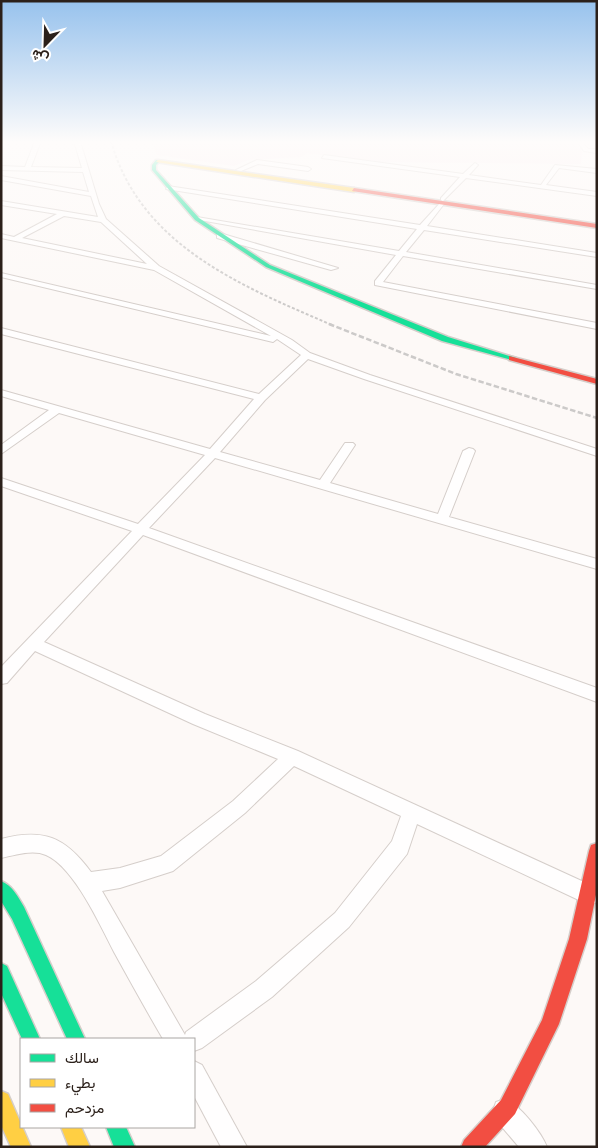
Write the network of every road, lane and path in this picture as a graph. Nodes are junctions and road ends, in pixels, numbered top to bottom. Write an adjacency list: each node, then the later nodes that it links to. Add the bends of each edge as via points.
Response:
1 (93, 195): 10 (street)
2 (174, 195): 9 (main road)
3 (210, 195): 12 (street)
4 (393, 195): 6 (main road)
5 (449, 195): 6 (street)
6 (442, 202): 11 (main road); 12 (street)
7 (1, 203): 8 (street)
8 (64, 213): 10 (street); 15 (street)
9 (197, 219): 14 (main road); 16 (street)
10 (103, 220): 18 (street)
11 (592, 223)
12 (423, 228): 16 (street); 17 (street)
13 (1, 236): 15 (street)
14 (220, 236): 19 (street); 26 (main road, via 268,266 425,332 488,353)
15 (15, 239): 18 (street)
16 (402, 254): 21 (street); 22 (street, via 378,283)
17 (597, 255)
18 (156, 268): 24 (street)
19 (334, 268)
20 (1, 275): 24 (street)
21 (597, 287)
22 (597, 326)
23 (1, 331): 28 (street)
24 (289, 342): 25 (street)
25 (307, 355): 28 (street); 33 (street)
26 (597, 382)
27 (1, 393): 29 (street)
28 (261, 398): 34 (street)
29 (57, 409): 31 (street); 34 (street)
30 (349, 445): 36 (street)
31 (1, 451)
32 (469, 451): 37 (street)
33 (597, 453)
34 (212, 454): 36 (street); 38 (street)
35 (1, 482): 38 (street)
36 (323, 485): 37 (street)
37 (442, 520): 39 (street)
38 (141, 530): 40 (street); 42 (street)
39 (597, 564)
40 (34, 644): 41 (street); 43 (street, via 199,719)
41 (1, 678)
42 (597, 695)
43 (292, 757): 44 (street); 47 (street, via 239,807 166,864 120,878)
44 (411, 813): 49 (street); 54 (street, via 400,847 342,920 264,989)
45 (1, 849): 47 (street, via 42,842 60,851)
46 (597, 851): 49 (main road)
47 (87, 883): 53 (street)
48 (1, 889): 52 (main road, via 18,913)
49 (590, 895): 57 (main road, via 578,944 551,1021)
50 (1, 972): 51 (main road)
51 (31, 1038)
52 (76, 1038)
53 (174, 1038)
54 (195, 1039)
55 (195, 1075): 63 (street)
56 (1, 1101): 60 (main road)
57 (505, 1111): 64 (main road); 65 (street)
58 (71, 1128): 61 (main road)
59 (116, 1128): 62 (main road)
60 (21, 1147)
61 (80, 1147)
62 (126, 1147)
63 (235, 1147)
64 (471, 1147)
65 (535, 1147)

